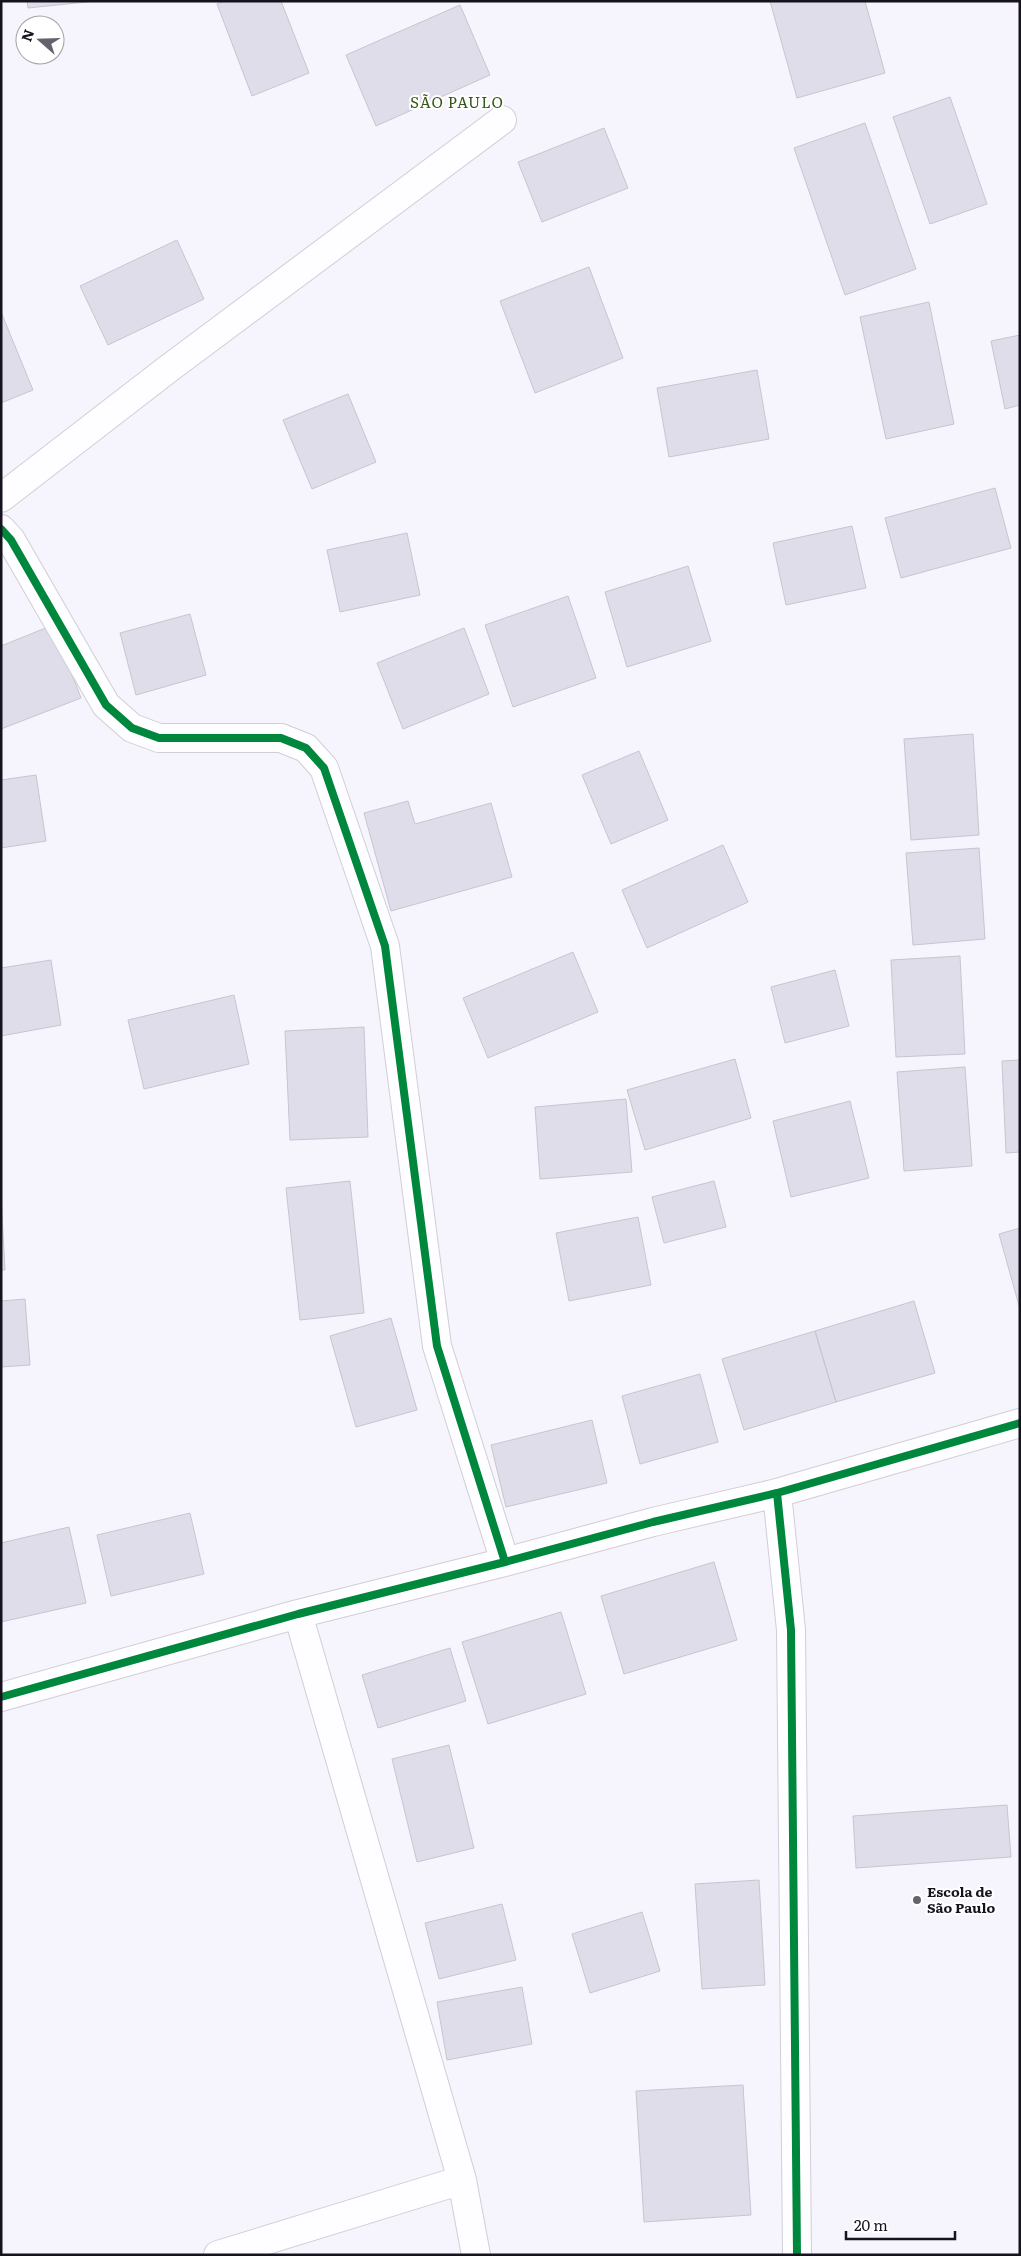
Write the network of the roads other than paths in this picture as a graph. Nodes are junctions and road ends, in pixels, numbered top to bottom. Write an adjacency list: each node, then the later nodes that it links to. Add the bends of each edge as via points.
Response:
1 (502, 120): 2 (street)
2 (1, 498)
3 (1, 529): 6 (street, via 106,705 132,728 159,738 281,738 306,748 324,768 385,946 438,1346)
4 (1020, 1423): 5 (street)
5 (777, 1493): 6 (street); 12 (street, via 791,1630)
6 (505, 1562): 7 (street)
7 (298, 1614): 8 (street); 9 (street)
8 (1, 1696)
9 (462, 2180): 10 (street); 11 (street)
10 (218, 2255)
11 (476, 2255)
12 (797, 2255)

